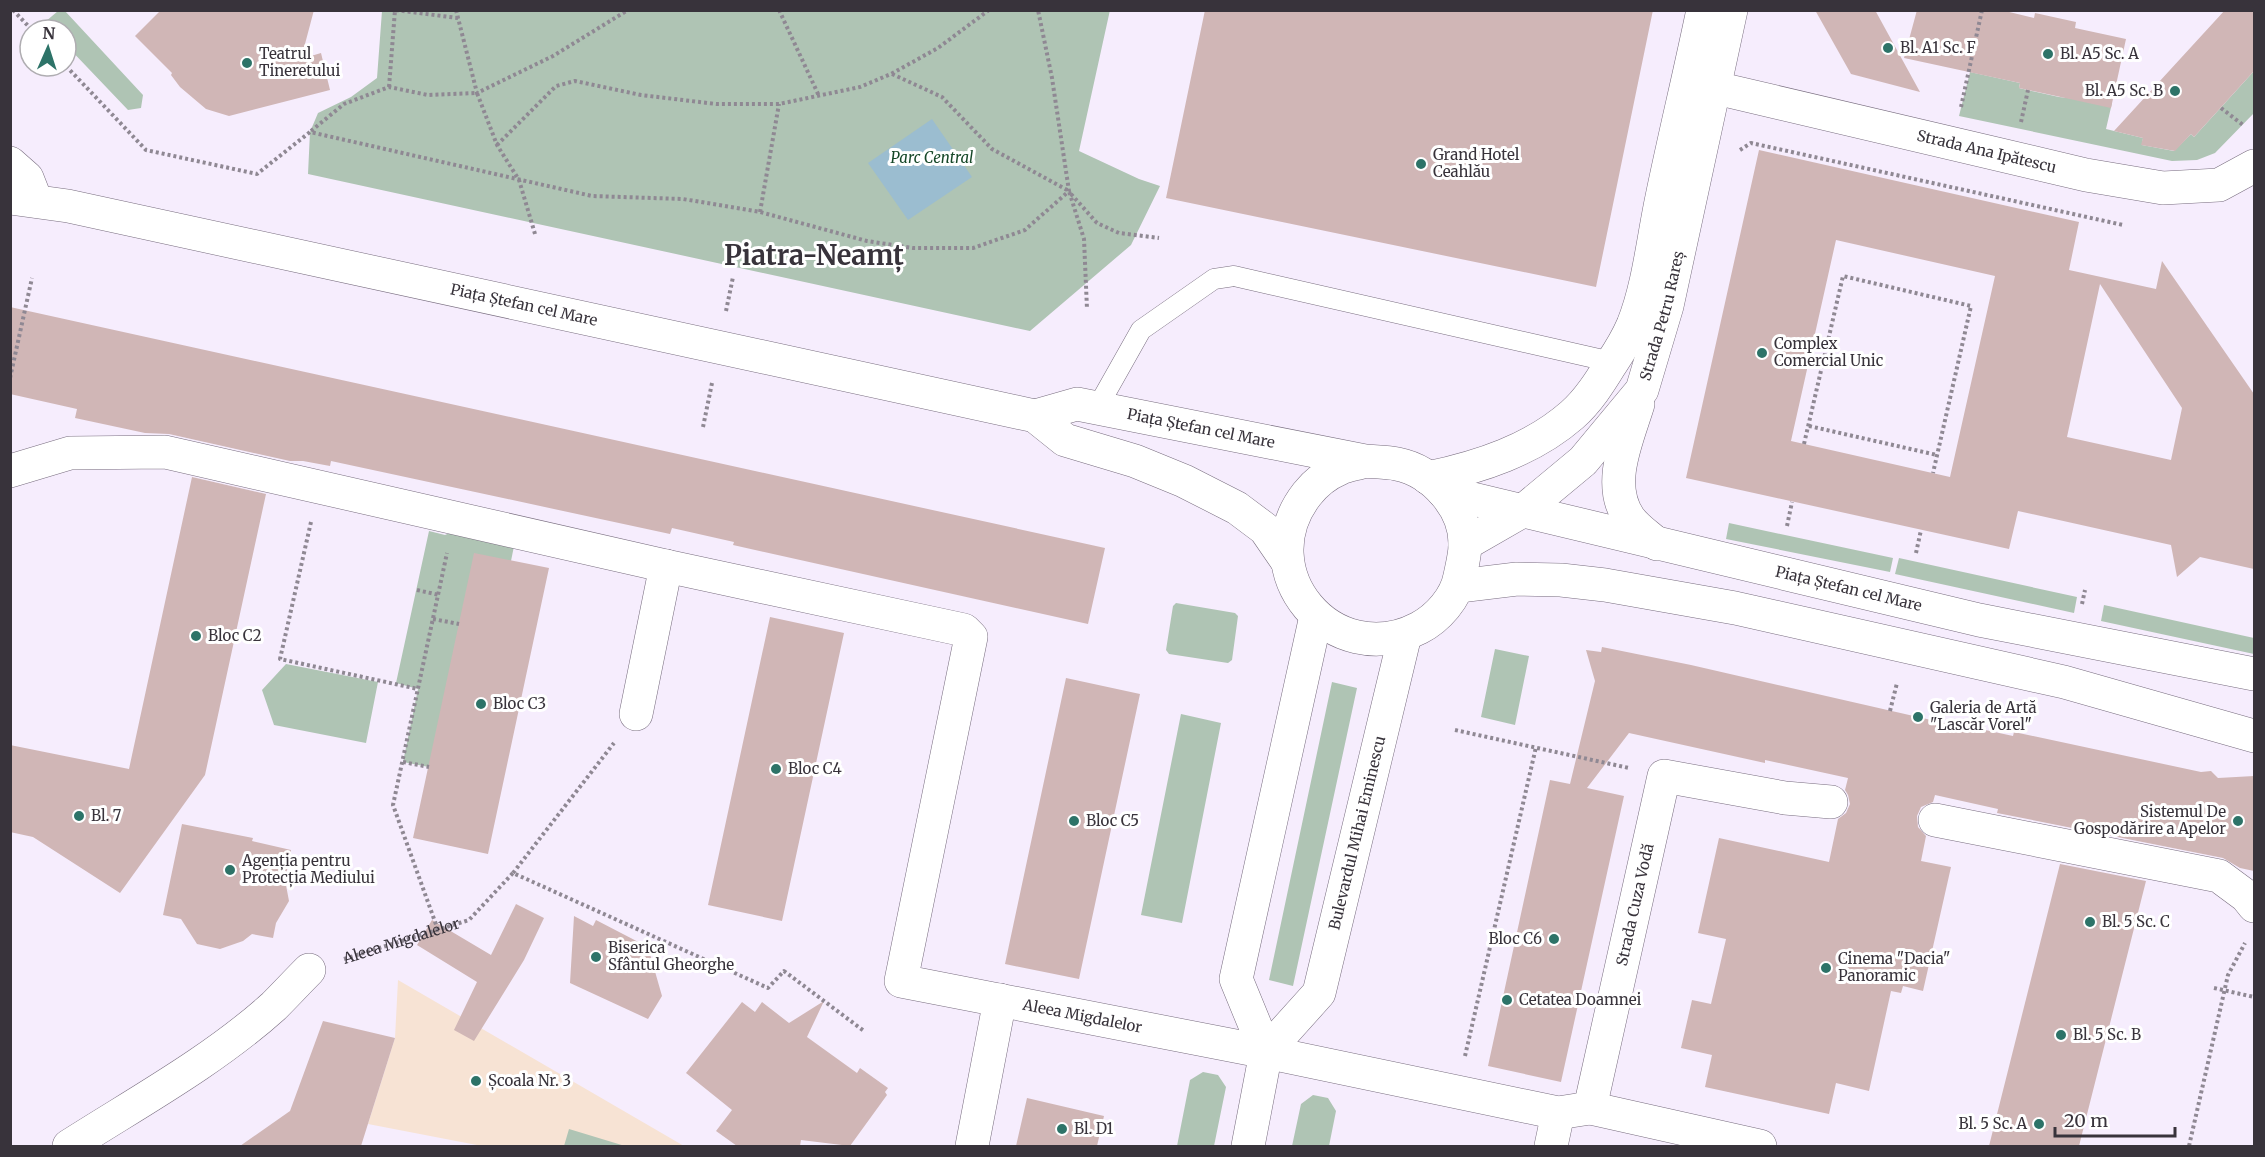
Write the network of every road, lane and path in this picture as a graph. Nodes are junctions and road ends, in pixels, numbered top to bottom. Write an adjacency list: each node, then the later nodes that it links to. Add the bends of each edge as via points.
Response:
1 (456, 10): 9 (path)
2 (628, 10): 15 (path, via 554,56)
3 (779, 10): 16 (path)
4 (989, 10): 10 (path, via 938,48)
5 (1038, 10): 28 (path)
6 (1703, 10): 36 (main road, Strada Petru Rareș, via 1641,300 1633,325)
7 (1731, 10): 13 (main road, Strada Petru Rareș)
8 (1982, 10): 19 (path)
9 (458, 18): 12 (path, via 395,10); 15 (path)
10 (891, 74): 16 (path, via 860,87); 28 (path, via 942,98 992,149)
11 (77, 78): 22 (path, via 146,150 257,174)
12 (389, 87): 15 (path, via 428,95); 22 (path, via 344,104)
13 (1716, 88): 26 (main road, Strada Ana Ipătescu, via 2086,175 2163,188 2219,185); 38 (main road, Strada Petru Rareș, via 1667,306)
14 (2028, 90): 21 (path)
15 (477, 93): 23 (path)
16 (819, 96): 17 (path)
17 (779, 104): 23 (path, via 716,104 641,95 575,81 556,86); 30 (path)
18 (2221, 108): 20 (path)
19 (1959, 116)
20 (2243, 125)
21 (2019, 129)
22 (310, 132): 27 (path)
23 (497, 145): 27 (path)
24 (1740, 151): 31 (path, via 1751,143)
25 (10, 163): 29 (main road, via 27,178)
26 (2254, 166)
27 (519, 180): 30 (path, via 592,196 683,199); 32 (path)
28 (1069, 191): 30 (path, via 1025,230 973,248 913,248 867,241); 33 (path, via 1097,223 1119,233); 35 (path, via 1084,239)
29 (23, 199): 40 (main road, Piața Ștefan cel Mare)
30 (760, 212)
31 (2123, 225)
32 (536, 234)
33 (1159, 238)
34 (32, 278): 37 (path)
35 (1087, 309)
36 (1612, 363): 39 (lane, via 1234,276 1214,279 1141,330); 47 (main road, Strada Petru Rareș, via 1574,413 1554,429)
37 (10, 378)
38 (1642, 390): 49 (main road, Strada Petru Rareș, via 1583,461); 55 (main road, via 1621,457 1618,483 1630,520)
39 (1096, 408): 40 (main road, Piața Ștefan cel Mare, via 1077,404); 44 (main road, Piața Ștefan cel Mare)
40 (1035, 416): 57 (main road, Piața Ștefan cel Mare, via 1065,440 1135,461 1237,508 1265,529)
41 (1809, 426): 42 (path); 43 (path); 43 (path, via 1843,276 1971,306)
42 (1804, 444)
43 (1937, 455): 46 (path)
44 (1365, 461): 47 (main road, via 1398,464); 57 (main road, via 1338,469 1315,485 1303,500 1288,533)
45 (10, 471): 58 (main road, via 70,453 165,452)
46 (1933, 473)
47 (1436, 485): 49 (main road, Piața Ștefan cel Mare); 54 (main road, via 1455,508)
48 (1792, 502): 51 (path)
49 (1524, 510): 54 (main road, Strada Petru Rareș); 55 (main road, Piața Ștefan cel Mare)
50 (313, 515): 68 (path, via 280,659)
51 (1787, 526)
52 (1921, 530): 56 (path)
53 (450, 543): 61 (path)
54 (1465, 544): 59 (main road)
55 (1657, 544): 66 (main road, Piața Ștefan cel Mare, via 1979,620)
56 (1916, 553)
57 (1287, 561): 62 (main road, via 1292,582)
58 (666, 566): 70 (main road); 86 (main road, Aleea Migdalelor, via 964,630 971,637 901,981)
59 (1459, 586): 65 (main road, via 1446,607 1427,624); 72 (main road, via 1517,579 1561,580 1724,606 2064,682)
60 (417, 590): 61 (path)
61 (438, 594): 63 (path)
62 (1316, 616): 65 (main road, via 1335,629 1358,637); 88 (main road, via 1236,979)
63 (433, 619): 64 (path); 68 (path)
64 (459, 624)
65 (1405, 635): 88 (main road, Bulevardul Mihai Eminescu, via 1319,993)
66 (2254, 674)
67 (1897, 682): 69 (path)
68 (418, 689): 74 (path)
69 (1890, 711)
70 (636, 714): 79 (path, Aleea Migdalelor)
71 (1455, 730): 73 (path)
72 (2254, 736)
73 (1536, 747): 76 (path); 89 (path)
74 (403, 762): 75 (path); 81 (path, via 393,805)
75 (429, 767)
76 (1664, 776): 77 (main road, via 1785,798); 90 (main road, Strada Cuza Vodă)
77 (1832, 802)
78 (1935, 820): 80 (main road, via 2219,876 2246,896)
79 (513, 873): 81 (path, Aleea Migdalelor, via 469,920); 87 (path, via 768,988 784,971)
80 (2252, 921): 84 (path)
81 (438, 930): 82 (path, Aleea Migdalelor)
82 (309, 970): 92 (main road, via 273,1006 210,1055)
83 (2214, 988): 84 (path)
84 (2225, 990): 85 (path); 97 (path)
85 (2254, 997)
86 (1000, 1000): 88 (main road, Aleea Migdalelor); 93 (main road)
87 (864, 1031)
88 (1266, 1052): 89 (main road, Aleea Migdalelor); 94 (main road)
89 (1457, 1092): 91 (main road, Aleea Migdalelor)
90 (1590, 1108): 91 (main road); 96 (main road)
91 (1558, 1113): 95 (main road)
92 (69, 1146)
93 (972, 1146)
94 (1248, 1146)
95 (1551, 1146)
96 (1760, 1146)
97 (2190, 1146)

